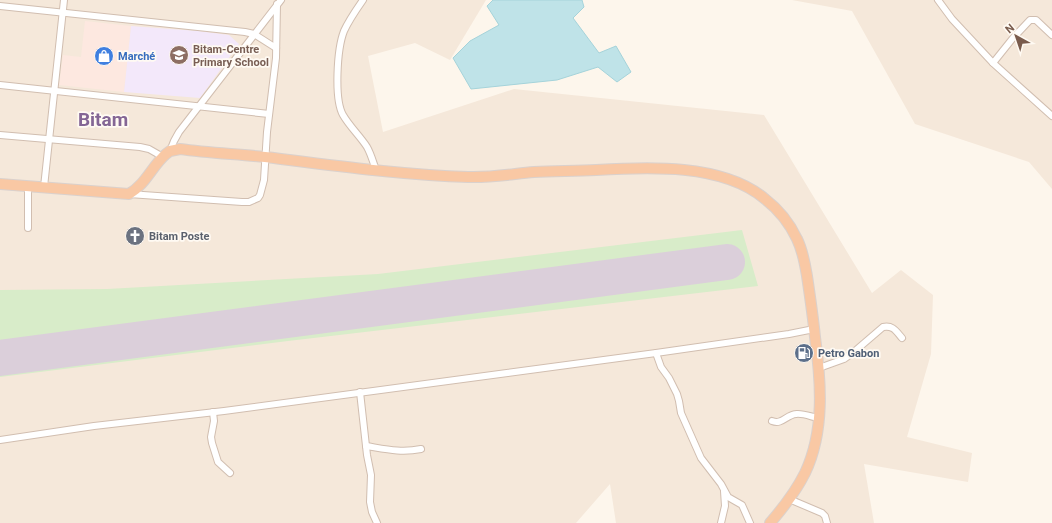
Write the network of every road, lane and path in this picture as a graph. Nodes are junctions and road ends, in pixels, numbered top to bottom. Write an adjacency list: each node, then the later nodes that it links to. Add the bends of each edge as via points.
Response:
1 (64, 0): 6 (street)
2 (363, 0): 20 (street, via 344,32 339,47 338,91 343,115 366,147)
3 (938, 0): 10 (street)
4 (279, 2): 7 (street); 9 (street)
5 (0, 6): 6 (street)
6 (63, 13): 7 (street, via 238,30); 12 (street)
7 (254, 34): 9 (street); 13 (street)
8 (1052, 34): 10 (street, via 1036,20 1030,20)
9 (276, 48): 14 (street)
10 (993, 63): 15 (street)
11 (0, 85): 12 (street)
12 (54, 91): 13 (street); 17 (street)
13 (198, 106): 14 (street); 18 (street)
14 (269, 114): 19 (street)
15 (1052, 116)
16 (0, 136): 17 (street)
17 (50, 140): 18 (street, via 140,147); 23 (street)
18 (167, 154): 19 (highway, via 180,149); 24 (highway, via 137,190)
19 (265, 157): 20 (highway); 24 (street, via 264,180 260,195 249,202)
20 (376, 170): 26 (highway, via 491,177 535,172 665,168 701,172 740,183 769,202 787,222 798,241 804,258)
21 (0, 184): 22 (highway)
22 (28, 186): 23 (highway); 25 (street)
23 (44, 187): 24 (highway)
24 (129, 194)
25 (28, 228)
26 (814, 329): 28 (street); 29 (highway)
27 (902, 338): 29 (street, via 893,327 883,327 855,352)
28 (656, 353): 30 (street); 38 (street, via 677,394 683,418 701,458)
29 (819, 368): 32 (highway)
30 (360, 392): 31 (street); 35 (street)
31 (213, 412): 34 (street); 37 (street, via 212,443 218,462)
32 (818, 418): 33 (street, via 798,414 780,422); 39 (highway, via 810,461)
33 (772, 422)
34 (0, 440)
35 (366, 446): 36 (street, via 403,452); 40 (street, via 371,475 371,506)
36 (421, 449)
37 (230, 473)
38 (724, 491): 41 (street, via 725,506); 42 (street, via 728,497 742,505)
39 (789, 499): 43 (highway); 44 (street, via 822,513)
40 (377, 523)
41 (720, 523)
42 (750, 523)
43 (770, 523)
44 (826, 523)

